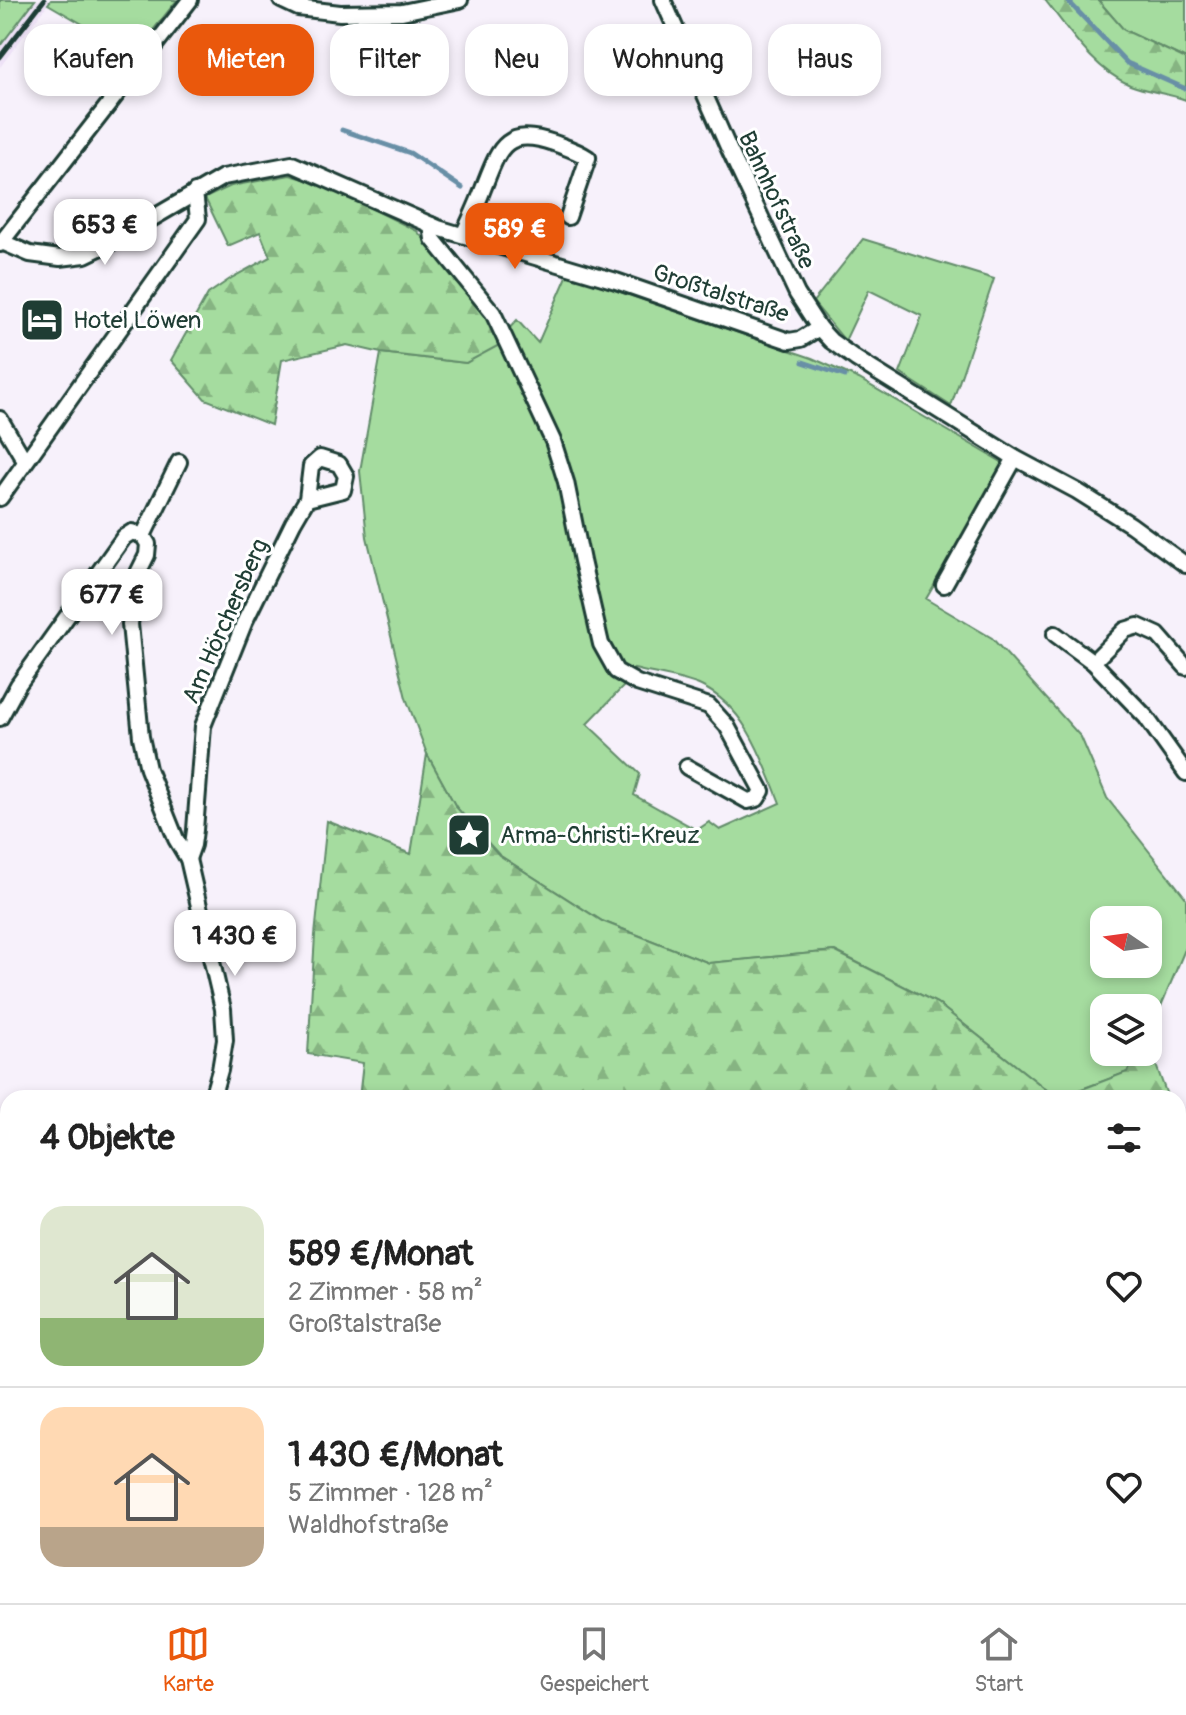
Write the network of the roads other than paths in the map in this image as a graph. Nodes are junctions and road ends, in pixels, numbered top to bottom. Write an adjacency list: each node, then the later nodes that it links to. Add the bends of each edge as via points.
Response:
1 (190, 0): 9 (street)
2 (281, 0): 3 (street, via 298,8 340,13 402,12)
3 (460, 0)
4 (663, 0): 10 (street, Bahnhofstraße, via 786,272)
5 (195, 192): 7 (street, Großtalstraße, via 223,177 292,164); 9 (street, Großtalstraße, via 85,255 30,254); 13 (street, via 198,219)
6 (568, 217): 8 (street, via 588,158 525,136 498,153)
7 (431, 225): 8 (street, Großtalstraße); 24 (street, via 433,239 493,313 553,441 601,644 616,671 709,706 727,726 762,791 748,801)
8 (463, 235): 10 (street, Großtalstraße, via 789,341)
9 (1, 243)
10 (819, 328): 12 (street, Großtalstraße, via 856,359)
11 (0, 419): 13 (street)
12 (1015, 458): 18 (street, Großtalstraße, via 1077,491); 19 (street)
13 (25, 461): 15 (street)
14 (179, 462): 17 (street)
15 (0, 498)
16 (307, 499): 26 (street, Am Hörchersberg, via 245,621 203,726)
17 (143, 536): 23 (street, via 132,532 124,537); 26 (street, via 147,555 138,573 130,624 141,737 148,769)
18 (1186, 565)
19 (944, 585)
20 (1055, 634): 21 (street)
21 (1093, 662): 22 (street, via 1125,630 1138,626 1158,635); 25 (street, via 1146,717)
22 (1186, 667)
23 (0, 718)
24 (687, 767)
25 (1186, 773)
26 (188, 859): 27 (street, via 223,1009 225,1040)
27 (214, 1090)

